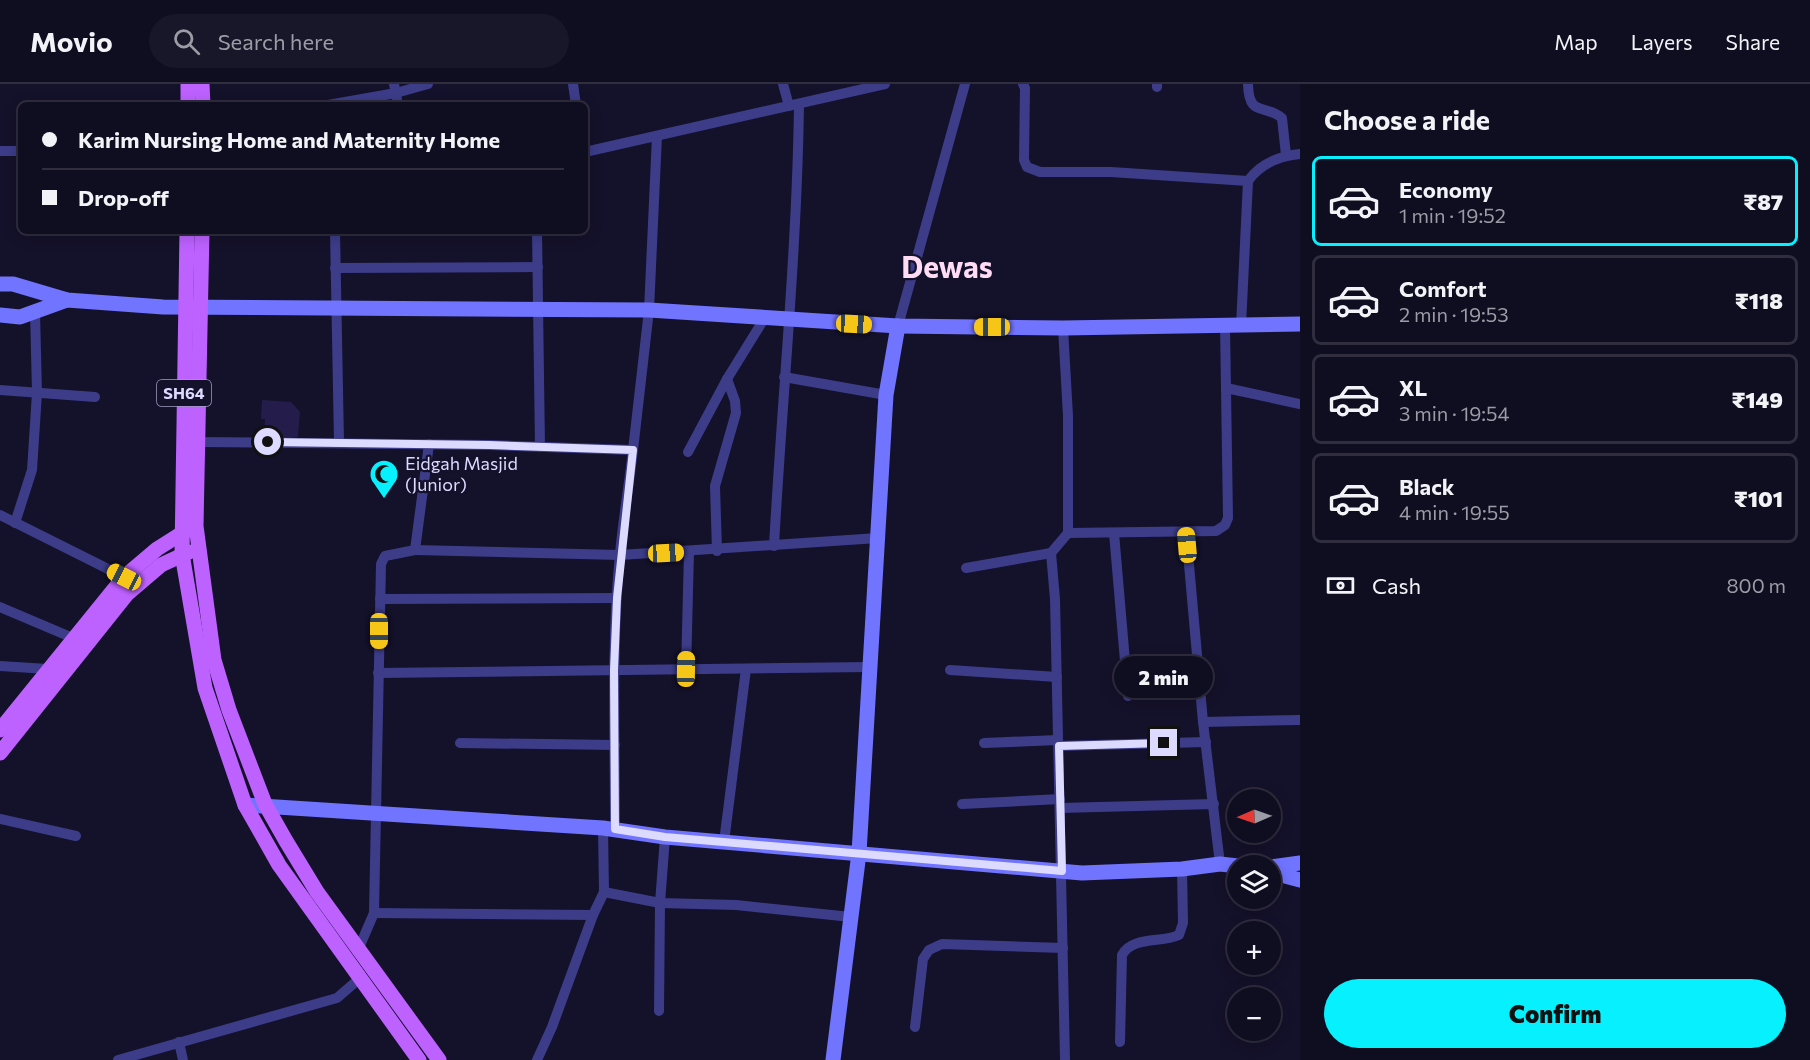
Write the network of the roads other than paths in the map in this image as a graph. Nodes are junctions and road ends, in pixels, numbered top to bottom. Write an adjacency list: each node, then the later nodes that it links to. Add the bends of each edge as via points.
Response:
1 (188, 84): 11 (main road)
2 (202, 84): 12 (main road)
3 (428, 84): 10 (street)
4 (573, 84): 14 (street)
5 (783, 84): 15 (street)
6 (885, 84): 15 (street)
7 (965, 84): 41 (street)
8 (1023, 84): 22 (street, via 1027,167 1040,172 1111,172)
9 (1248, 84): 21 (street, via 1251,103 1258,110 1275,112 1282,118)
10 (395, 88): 13 (street)
11 (188, 102)
12 (203, 102)
13 (340, 102)
14 (576, 102)
15 (794, 105): 16 (street); 38 (street, via 797,213)
16 (657, 136): 19 (street); 34 (street)
17 (0, 151): 18 (street)
18 (18, 151)
19 (588, 151)
20 (1300, 153): 21 (street)
21 (1286, 155): 22 (street, via 1256,170)
22 (1248, 181): 42 (street)
23 (187, 234): 31 (main road, SH64)
24 (202, 234): 31 (main road, SH64)
25 (335, 234): 28 (street)
26 (537, 234): 27 (street)
27 (538, 267): 28 (street); 33 (street)
28 (335, 268): 32 (street)
29 (0, 284): 30 (street, via 13,284)
30 (67, 300): 31 (street); 35 (street)
31 (194, 308): 32 (street); 52 (main road, SH64); 62 (main road, SH64)
32 (336, 310): 33 (street); 53 (street)
33 (538, 310): 34 (street); 55 (street)
34 (649, 310): 37 (street); 56 (street)
35 (35, 311): 36 (street, via 20,317); 48 (street)
36 (0, 315)
37 (764, 319): 38 (street); 45 (street)
38 (788, 321): 41 (street); 44 (street)
39 (1300, 324): 42 (street)
40 (1225, 325): 42 (street); 43 (street); 46 (street)
41 (898, 326): 43 (street); 49 (street)
42 (1241, 326)
43 (1063, 328): 64 (street)
44 (784, 378): 49 (street); 66 (street)
45 (727, 379): 57 (street); 69 (street, via 736,413 715,486)
46 (1226, 388): 51 (street); 61 (street, via 1228,518 1216,531)
47 (0, 390): 48 (street)
48 (37, 393): 50 (street); 59 (street, via 32,470)
49 (886, 395): 65 (street)
50 (95, 397)
51 (1300, 404)
52 (198, 442): 53 (street); 60 (main road, SH64)
53 (339, 442): 54 (street)
54 (429, 444): 55 (street); 68 (street)
55 (540, 447): 56 (street)
56 (633, 450): 73 (street)
57 (688, 452)
58 (0, 515): 59 (street)
59 (15, 523): 75 (street)
60 (196, 526): 62 (main road); 67 (main road, SH64)
61 (1186, 531): 63 (street); 91 (street)
62 (181, 533): 72 (main road, SH64); 75 (main road)
63 (1114, 533): 64 (street); 89 (street)
64 (1068, 534): 71 (street)
65 (878, 538): 66 (street); 81 (street)
66 (774, 546): 69 (street)
67 (197, 549): 72 (main road); 100 (main road, via 214,660)
68 (415, 550): 73 (street); 77 (street, via 385,556 381,564)
69 (717, 551): 70 (street)
70 (689, 552): 73 (street); 83 (street)
71 (1051, 553): 74 (street); 88 (street)
72 (182, 554): 98 (main road, via 161,565 126,594); 103 (main road, via 205,688)
73 (620, 555): 76 (street)
74 (966, 568)
75 (124, 577): 79 (main road)
76 (617, 598): 77 (street); 85 (street)
77 (380, 599): 87 (street)
78 (0, 607): 79 (street)
79 (73, 638): 82 (main road)
80 (0, 666): 82 (street)
81 (870, 667): 84 (street); 110 (street)
82 (48, 669): 92 (main road)
83 (686, 669): 84 (street); 85 (street)
84 (746, 669): 109 (street)
85 (614, 670): 87 (street); 97 (street)
86 (950, 670): 88 (street)
87 (378, 673): 104 (street)
88 (1057, 677): 96 (street)
89 (1128, 696)
90 (1300, 720): 91 (street)
91 (1203, 722): 93 (street)
92 (0, 730)
93 (1206, 742): 96 (street); 102 (street)
94 (460, 743): 97 (street)
95 (984, 743): 96 (street)
96 (1058, 743): 99 (street)
97 (615, 745): 106 (street)
98 (0, 753)
99 (1060, 803): 101 (street); 102 (street); 116 (street)
100 (265, 804): 103 (street); 104 (street); 125 (main road, via 317,892)
101 (962, 804)
102 (1214, 804): 112 (street)
103 (245, 805): 126 (main road, via 303,902)
104 (376, 814): 106 (street); 121 (street)
105 (0, 819): 107 (street)
106 (609, 828): 108 (street); 119 (street)
107 (76, 836)
108 (665, 837): 109 (street); 120 (street)
109 (724, 842): 110 (street)
110 (859, 853): 116 (street); 123 (street)
111 (1300, 863): 114 (street)
112 (1220, 864): 113 (street); 115 (street)
113 (1227, 865)
114 (1281, 866)
115 (1182, 868): 116 (street); 130 (street, via 1183,922 1179,935 1139,943 1122,955)
116 (1062, 871): 124 (street)
117 (1281, 875): 118 (street)
118 (1300, 880)
119 (604, 892): 120 (street); 122 (street)
120 (660, 903): 123 (street, via 736,905); 127 (street)
121 (374, 913): 122 (street); 125 (street)
122 (593, 915): 135 (street)
123 (851, 917): 136 (street)
124 (1063, 948): 128 (street, via 942,944 929,950 923,959); 137 (street)
125 (358, 950): 134 (main road)
126 (359, 979): 129 (street, via 337,998); 133 (main road)
127 (659, 1011)
128 (915, 1027)
129 (179, 1042): 131 (street); 132 (street)
130 (1120, 1042)
131 (118, 1060)
132 (183, 1060)
133 (419, 1060)
134 (439, 1060)
135 (537, 1060)
136 (833, 1060)
137 (1065, 1060)

